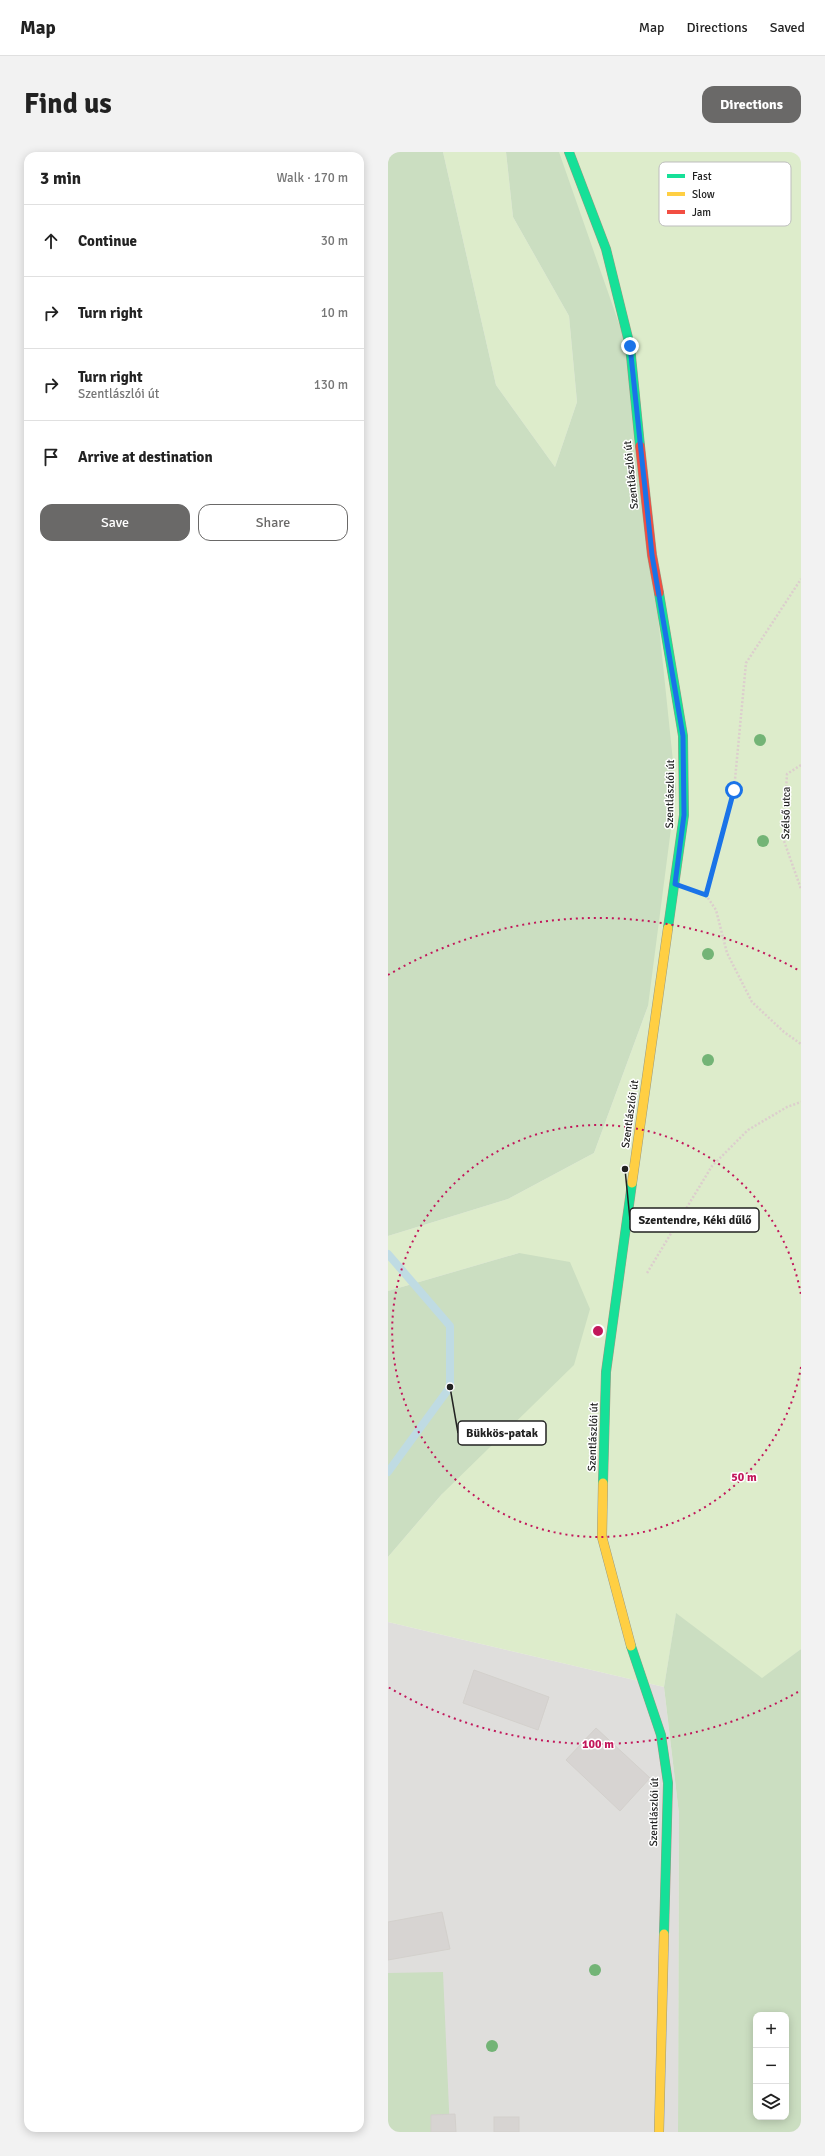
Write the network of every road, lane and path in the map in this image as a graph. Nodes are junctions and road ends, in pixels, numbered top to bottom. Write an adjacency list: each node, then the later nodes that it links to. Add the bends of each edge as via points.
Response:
1 (569, 152): 4 (main road, Szentlászlói út, via 606,249 630,346 652,555 683,736 684,815)
2 (801, 579): 6 (path, via 746,663 734,790)
3 (801, 765): 5 (path, Szélső utca, via 787,774 783,838)
4 (675, 884): 6 (path); 10 (main road, Szentlászlói út, via 606,1372 602,1537 624,1626 661,1735 668,1783)
5 (801, 890)
6 (706, 895): 7 (path, via 716,910 727,953 752,1002)
7 (801, 1044)
8 (801, 1102): 9 (path, via 787,1106 748,1130 712,1166)
9 (647, 1274)
10 (659, 2132)

